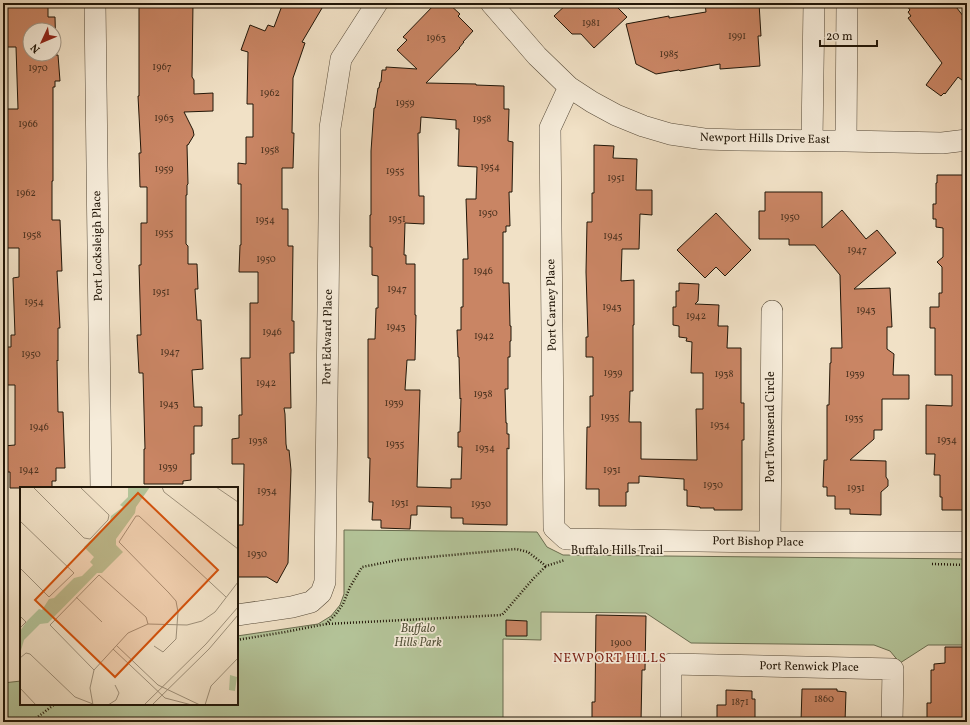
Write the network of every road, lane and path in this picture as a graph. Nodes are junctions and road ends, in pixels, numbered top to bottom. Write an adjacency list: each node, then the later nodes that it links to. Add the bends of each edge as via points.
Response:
1 (95, 3): 11 (street, Port Locksleigh Place)
2 (377, 3): 19 (street, Port Edward Place, via 341,59 330,128 325,582 321,592 311,602)
3 (491, 3): 6 (street, Newport Hills Drive East, via 537,56)
4 (814, 3): 7 (street)
5 (847, 3): 8 (street)
6 (569, 87): 7 (street, Newport Hills Drive East, via 616,115 670,134 704,139); 12 (street, Port Carney Place, via 550,128)
7 (812, 140): 8 (street, Newport Hills Drive East)
8 (846, 140): 9 (street, Newport Hills Drive East, via 942,143)
9 (967, 140)
10 (772, 311): 13 (street, Port Townsend Circle)
11 (101, 487)
12 (554, 528): 13 (street, Port Bishop Place, via 566,539)
13 (770, 542): 14 (street, Port Bishop Place)
14 (967, 542)
15 (569, 559): 18 (path, Buffalo Hills Trail)
16 (929, 564): 17 (path)
17 (967, 565)
18 (546, 566): 20 (path, via 502,615); 20 (path, via 528,552 516,549 398,560 362,566 343,604)
19 (238, 615)
20 (326, 624): 21 (path)
21 (238, 640)
22 (54, 705): 23 (path)
23 (31, 722)
24 (671, 722): 25 (street, Port Renwick Place, via 671,664 893,669)
25 (892, 722)

